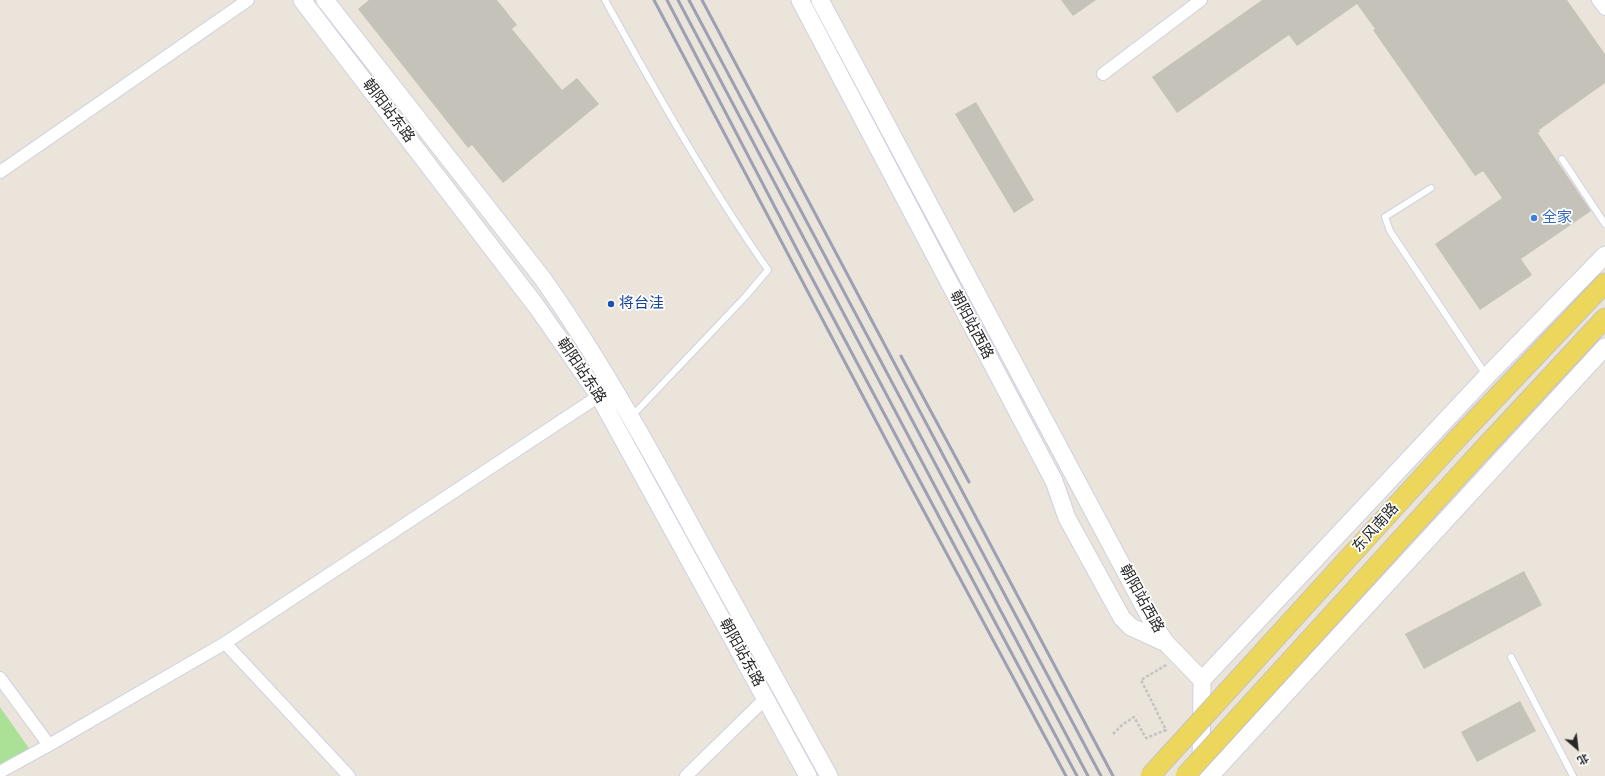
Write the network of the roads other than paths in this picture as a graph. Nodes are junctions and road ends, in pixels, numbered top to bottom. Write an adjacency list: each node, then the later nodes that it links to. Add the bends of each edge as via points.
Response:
1 (248, 0): 12 (street)
2 (302, 0): 20 (main road, 朝阳站东路, via 537,307)
3 (325, 0): 21 (main road, 朝阳站东路, via 543,279 577,328)
4 (604, 0): 21 (lane, via 671,118 734,221 768,270)
5 (800, 0): 23 (main road, 朝阳站西路, via 1054,481 1067,518 1122,618 1131,627)
6 (820, 0): 23 (main road, 朝阳站西路, via 1056,444)
7 (1201, 0): 10 (street)
8 (1598, 0): 9 (street)
9 (1605, 9)
10 (1103, 74)
11 (1562, 159): 14 (lane)
12 (0, 172)
13 (1431, 188): 19 (lane, via 1385,217 1390,231)
14 (1605, 224)
15 (1605, 255): 19 (main road)
16 (1605, 283): 34 (main road, 东风南路, bridge, via 1455,441)
17 (1605, 318): 35 (main road, 东风南路, bridge)
18 (1605, 347): 37 (main road)
19 (1487, 376): 26 (main road)
20 (599, 396): 22 (street); 27 (main road, 朝阳站东路)
21 (631, 417): 33 (main road, 朝阳站东路)
22 (225, 643): 28 (street); 30 (street)
23 (1166, 643): 26 (main road)
24 (1511, 657): 38 (lane)
25 (0, 678): 28 (street)
26 (1202, 680): 36 (main road)
27 (766, 698): 31 (street); 32 (main road, 朝阳站东路)
28 (49, 745): 29 (street)
29 (0, 772)
30 (349, 776)
31 (686, 776)
32 (808, 776)
33 (829, 776)
34 (1150, 776)
35 (1185, 776)
36 (1201, 776)
37 (1210, 776)
38 (1573, 776)

